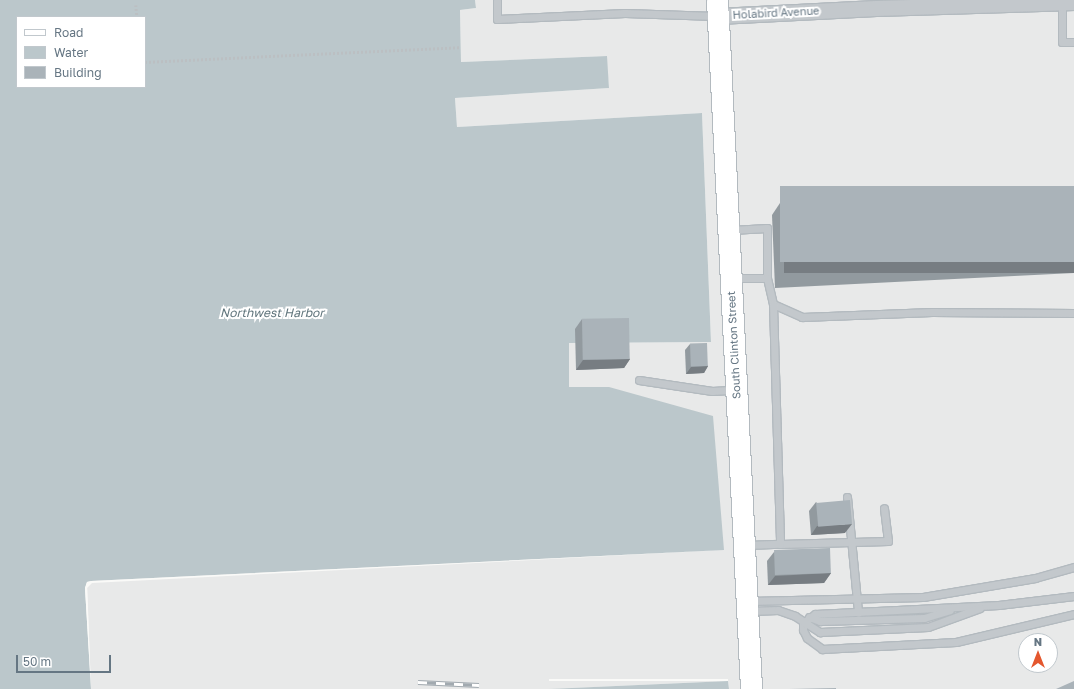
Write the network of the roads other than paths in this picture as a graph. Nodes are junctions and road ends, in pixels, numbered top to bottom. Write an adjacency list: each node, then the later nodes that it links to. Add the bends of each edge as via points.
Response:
1 (496, 0): 5 (lane, via 497,18)
2 (989, 2): 3 (street, Holabird Avenue); 4 (street, Holabird Avenue)
3 (1068, 2): 6 (lane, via 1062,42)
4 (876, 4): 5 (street, Holabird Avenue)
5 (717, 8): 7 (main road, South Clinton Street)
6 (1074, 42)
7 (728, 230): 8 (lane, via 766,228); 9 (main road, South Clinton Street)
8 (767, 278): 9 (lane); 10 (lane)
9 (731, 279): 13 (main road, South Clinton Street)
10 (773, 304): 11 (lane, via 802,317 932,312); 17 (lane)
11 (1074, 313)
12 (639, 380): 13 (lane, via 712,391)
13 (736, 390): 18 (main road, South Clinton Street)
14 (847, 497): 16 (lane)
15 (884, 508): 16 (lane, via 888,541)
16 (852, 542): 17 (lane); 21 (lane)
17 (780, 544): 18 (lane)
18 (744, 545): 23 (main road, South Clinton Street)
19 (1074, 567): 21 (lane, via 1036,578 923,597)
20 (1074, 596): 22 (lane)
21 (857, 600): 23 (lane); 25 (lane)
22 (988, 605): 24 (lane); 27 (lane, via 928,627 820,632)
23 (747, 606): 27 (lane, via 778,610); 28 (main road, South Clinton Street)
24 (960, 606): 25 (lane); 27 (lane, via 924,618)
25 (858, 612): 27 (lane, via 815,614)
26 (1074, 614): 27 (lane, via 956,642 836,649 815,645 805,634)
27 (806, 620)
28 (751, 689)

